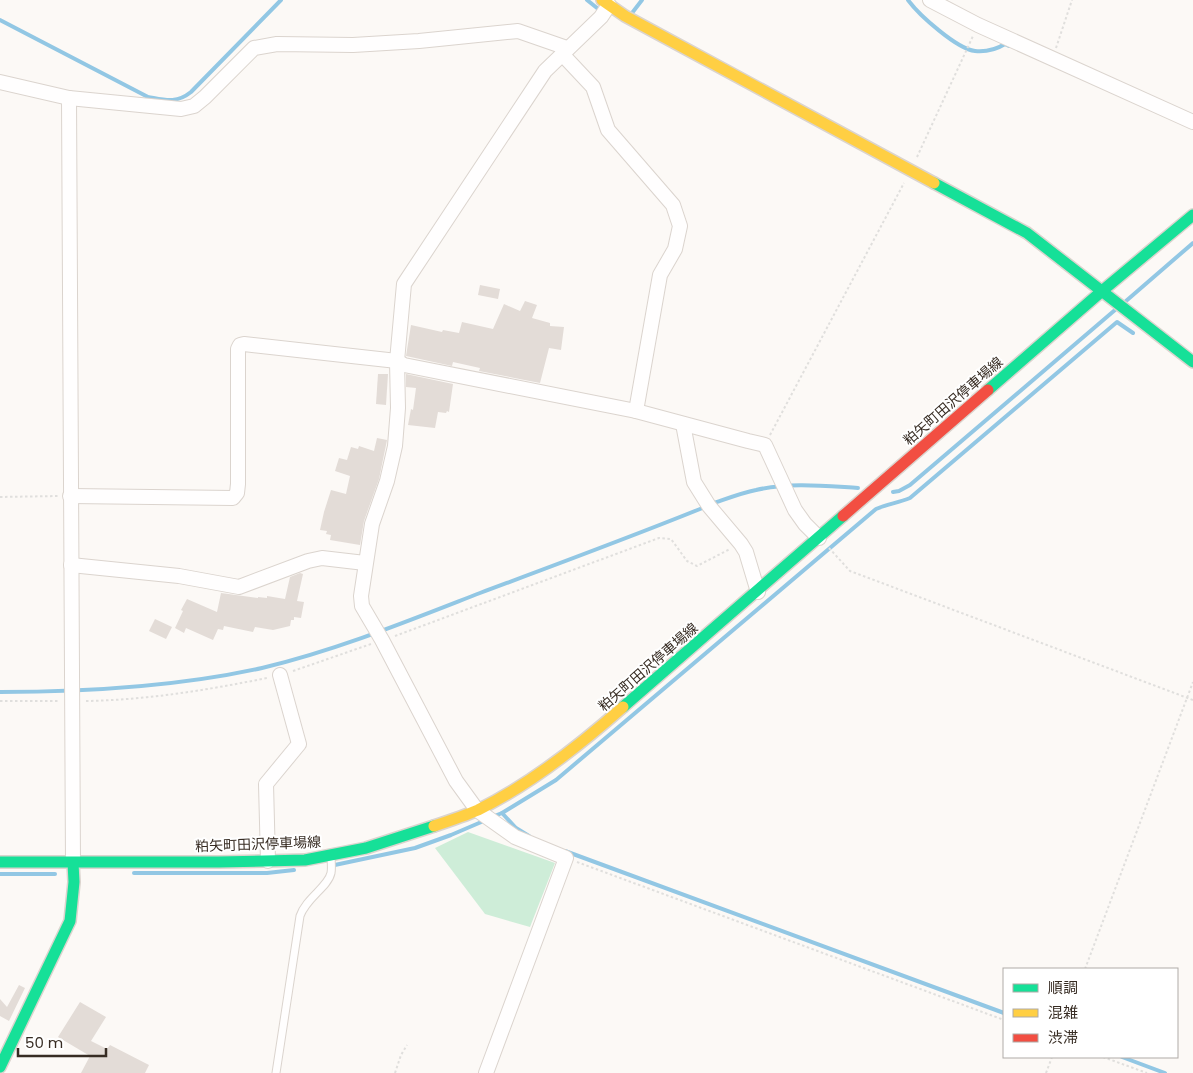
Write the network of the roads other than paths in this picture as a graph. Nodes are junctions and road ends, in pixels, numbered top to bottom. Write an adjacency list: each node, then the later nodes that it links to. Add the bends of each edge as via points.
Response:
1 (930, 0): 6 (street)
2 (604, 8): 3 (street); 8 (main road, via 625,16 1027,233)
3 (565, 51): 5 (street, via 518,31 410,42 277,44 254,48 194,106 181,109); 9 (street, via 545,72 404,284); 11 (street, via 593,87 608,130 673,206 680,226 675,249 660,274)
4 (0, 82): 5 (street)
5 (69, 98): 13 (street)
6 (1193, 122)
7 (1193, 215): 8 (main road, 粕矢町田沢停車場線)
8 (1102, 291): 10 (main road); 14 (main road, 粕矢町田沢停車場線)
9 (397, 361): 11 (street); 13 (street, via 240,345 238,484 233,498); 15 (street, via 395,446 372,524)
10 (1193, 362)
11 (636, 411): 12 (street)
12 (683, 424): 14 (street, via 765,445 800,518); 17 (street, via 694,482 746,552)
13 (70, 496): 16 (street)
14 (819, 538): 17 (main road, 粕矢町田沢停車場線)
15 (365, 563): 16 (street, via 322,558 239,587 179,576); 19 (street, via 362,606 456,781)
16 (70, 565): 23 (street)
17 (758, 592): 19 (main road, 粕矢町田沢停車場線, via 590,736 522,785)
18 (280, 675): 21 (street, via 299,744 266,784)
19 (477, 810): 20 (main road, 粕矢町田沢停車場線, via 416,833); 27 (street, via 515,837 566,858)
20 (330, 856): 21 (main road, 粕矢町田沢停車場線); 26 (lane, via 331,873 327,881 302,908 300,916)
21 (268, 861): 23 (main road, 粕矢町田沢停車場線)
22 (0, 862): 23 (main road, 粕矢町田沢停車場線)
23 (73, 863): 24 (main road, via 70,921)
24 (3, 1055): 25 (main road)
25 (0, 1067)
26 (276, 1073)
27 (486, 1073)

